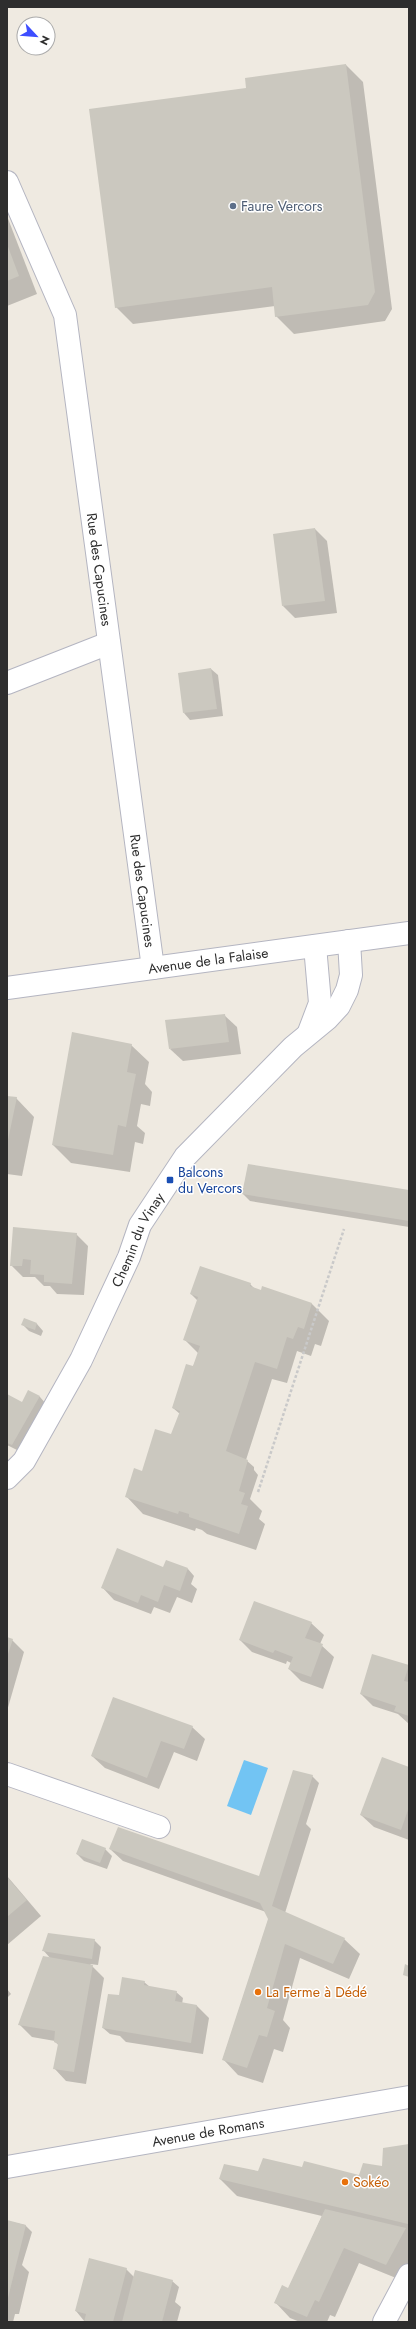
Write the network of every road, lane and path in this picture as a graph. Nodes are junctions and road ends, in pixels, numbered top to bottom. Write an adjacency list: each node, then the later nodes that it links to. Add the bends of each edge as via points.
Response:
1 (7, 182): 2 (street, Rue des Capucines, via 65,315)
2 (109, 643): 3 (street); 7 (street, Rue des Capucines)
3 (7, 683)
4 (409, 933): 5 (street, Avenue de la Falaise)
5 (349, 942): 6 (street, Avenue de la Falaise); 9 (street, Chemin du Vinay, via 351,975 347,990 339,1006)
6 (315, 946): 7 (street, Avenue de la Falaise); 9 (street, Chemin du Vinay, via 320,1003)
7 (153, 968): 8 (street, Avenue de la Falaise)
8 (7, 988)
9 (310, 1032): 11 (street, Chemin du Vinay, via 185,1157 140,1225 129,1257 81,1360 24,1461)
10 (344, 1229): 12 (path)
11 (7, 1478)
12 (258, 1492)
13 (7, 1774): 14 (street)
14 (159, 1827)
15 (409, 2097): 16 (street, Avenue de Romans)
16 (7, 2167)
17 (409, 2275): 18 (street)
18 (384, 2322)

